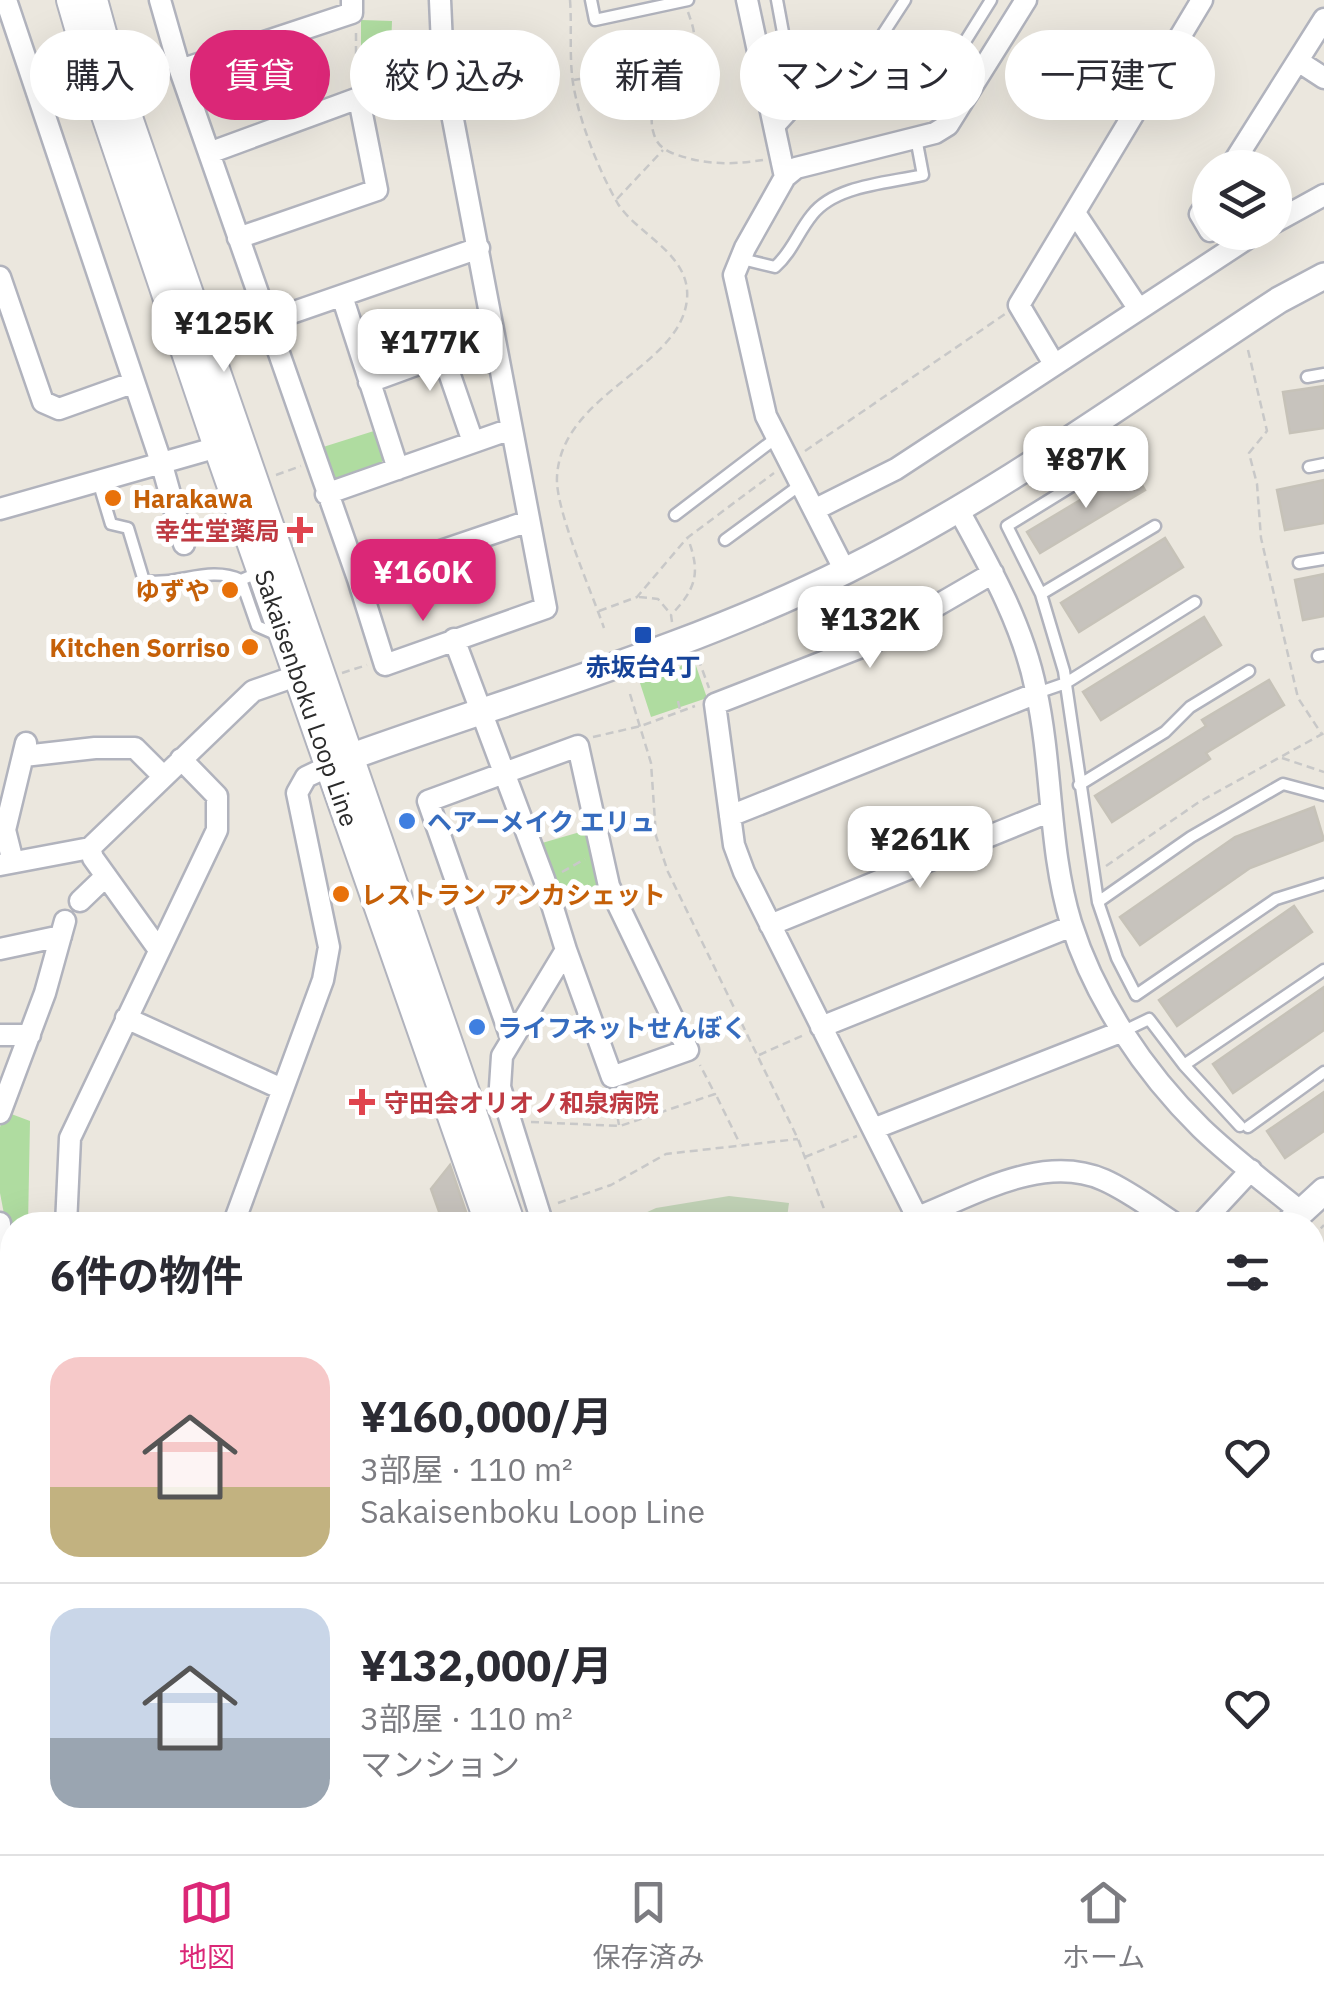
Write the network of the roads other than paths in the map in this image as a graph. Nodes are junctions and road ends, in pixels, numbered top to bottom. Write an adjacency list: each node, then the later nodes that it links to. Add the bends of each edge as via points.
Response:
1 (6, 0): 20 (street)
2 (70, 0): 48 (main road, Sakaisenboku Loop Line)
3 (92, 0): 48 (main road, Sakaisenboku Loop Line)
4 (160, 0): 23 (street)
5 (440, 0): 16 (street)
6 (591, 0): 7 (lane, via 595,20)
7 (687, 0)
8 (747, 0): 30 (street)
9 (777, 0): 17 (lane)
10 (905, 0): 18 (lane)
11 (991, 0): 19 (lane)
12 (1026, 0): 22 (street)
13 (1202, 0): 36 (street)
14 (352, 6): 23 (street)
15 (1324, 18): 21 (street)
16 (441, 30)
17 (783, 30)
18 (886, 30)
19 (972, 30)
20 (7, 33): 53 (street)
21 (1298, 61): 24 (street); 32 (street)
22 (985, 67)
23 (180, 70): 33 (street)
24 (1324, 78)
25 (350, 103): 33 (street)
26 (363, 120): 38 (street, via 377,190)
27 (454, 120): 39 (street)
28 (786, 120): 30 (lane)
29 (951, 120): 31 (street)
30 (775, 132): 34 (street)
31 (916, 138): 34 (street); 42 (lane, via 924,175 831,197 775,267)
32 (1241, 150)
33 (210, 153): 38 (street)
34 (782, 167): 42 (street)
35 (1324, 195): 37 (street)
36 (1075, 213): 46 (street); 49 (street, via 1019,305)
37 (1292, 213)
38 (238, 238): 47 (street)
39 (479, 248): 45 (street); 54 (street)
40 (1226, 250): 41 (street)
41 (1223, 252): 46 (street)
42 (741, 258): 55 (street, via 734,275 766,416)
43 (1324, 276): 67 (street)
44 (0, 278): 53 (street, via 43,402 60,410)
45 (342, 296): 47 (street); 52 (street)
46 (1138, 308): 49 (street)
47 (268, 322): 48 (street); 65 (street)
48 (195, 346): 57 (main road, Sakaisenboku Loop Line); 89 (main road, Sakaisenboku Loop Line)
49 (1054, 364): 68 (street, via 896,469)
50 (1324, 374): 51 (lane)
51 (1307, 377)
52 (369, 382): 56 (street, via 443,355); 62 (street)
53 (132, 383): 60 (street)
54 (511, 429): 56 (street); 70 (street)
55 (777, 438): 64 (street); 69 (lane)
56 (473, 442): 62 (street)
57 (218, 447): 60 (street); 78 (main road, Sakaisenboku Loop Line)
58 (1127, 452): 80 (lane, via 1007,526)
59 (1324, 464): 61 (lane)
60 (162, 465): 63 (street); 73 (street)
61 (1309, 466)
62 (398, 469): 65 (street)
63 (98, 482): 66 (street); 78 (lane, via 111,524 128,528 144,581)
64 (800, 485): 68 (street); 72 (lane)
65 (326, 494): 79 (street)
66 (0, 509)
67 (958, 509): 76 (street); 77 (street)
68 (814, 510): 76 (street)
69 (676, 516)
70 (529, 520): 79 (street); 82 (street, via 546,608)
71 (1155, 526): 80 (lane)
72 (725, 540)
73 (184, 544)
74 (1324, 558): 75 (lane)
75 (1299, 563)
76 (845, 571): 87 (street, via 704,632)
77 (992, 572): 86 (street, via 1025,644); 95 (street, via 874,642 715,704)
78 (252, 575): 84 (main road, Sakaisenboku Loop Line)
79 (358, 579): 82 (street, via 384,665)
80 (1041, 594): 85 (lane)
81 (1196, 602): 85 (lane)
82 (454, 639): 87 (street)
83 (1249, 671): 92 (lane)
84 (298, 675): 88 (street, via 253,691); 89 (main road, Sakaisenboku Loop Line)
85 (1066, 683): 86 (lane); 92 (lane)
86 (1037, 693): 94 (street); 95 (street)
87 (480, 712): 89 (street); 90 (street)
88 (181, 759): 91 (street); 105 (street, via 217,796 218,830)
89 (340, 762): 116 (street, via 306,777 297,793 329,946); 123 (main road, Sakaisenboku Loop Line); 124 (main road, Sakaisenboku Loop Line)
90 (505, 773): 106 (street); 106 (street, via 578,746 609,886 688,1050 612,1077); 113 (street, via 428,801)
91 (162, 776): 96 (street); 97 (street, via 134,748 25,748 5,830)
92 (1079, 786): 101 (lane)
93 (1324, 795): 101 (lane, via 1283,784 1191,836)
94 (1050, 810): 102 (street); 103 (street)
95 (730, 816): 102 (street, via 734,845)
96 (90, 848): 97 (street); 98 (street)
97 (6, 864)
98 (106, 876): 100 (street); 105 (street)
99 (1324, 884): 101 (lane, via 1276,899 1136,995)
100 (80, 901)
101 (1098, 902)
102 (770, 926): 109 (street)
103 (1072, 926): 109 (street); 110 (street)
104 (0, 950): 112 (street, via 63,928)
105 (158, 950): 108 (street)
106 (566, 950): 113 (street)
107 (1324, 970): 114 (lane)
108 (126, 1018): 116 (street); 121 (street, via 62,1134)
109 (821, 1027): 118 (street)
110 (1123, 1031): 114 (lane, via 1149,1018); 118 (street); 119 (street, via 1200,1127)
111 (0, 1035): 112 (street)
112 (30, 1035): 117 (street)
113 (512, 1038): 125 (street, via 502,1056 500,1087)
114 (1184, 1065): 115 (lane, via 1244,1126)
115 (1324, 1072)
116 (282, 1089): 122 (street)
117 (0, 1113)
118 (873, 1130): 126 (street)
119 (1251, 1170): 129 (street); 130 (street)
120 (1324, 1190): 131 (street)
121 (65, 1212)
122 (238, 1212)
123 (486, 1212)
124 (506, 1212)
125 (539, 1212)
126 (914, 1212)
127 (940, 1212): 128 (street, via 1025,1175 1056,1170 1106,1180)
128 (1156, 1212)
129 (1212, 1212)
130 (1288, 1212)
131 (1300, 1212)
132 (0, 1223): 133 (street)
133 (0, 1242)

